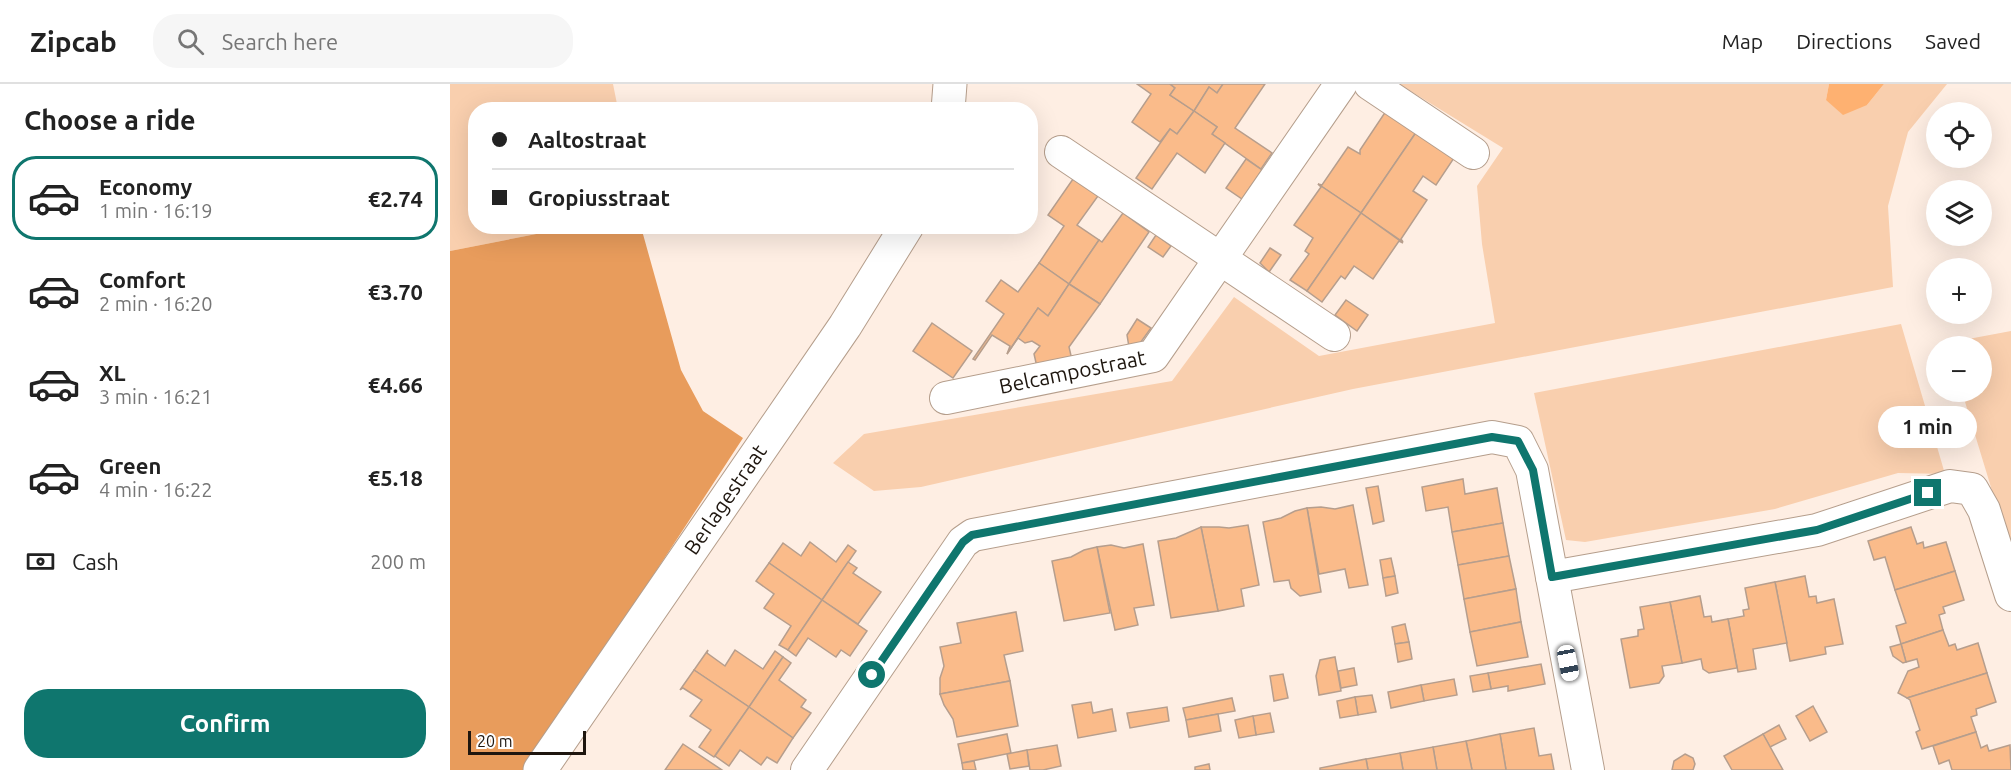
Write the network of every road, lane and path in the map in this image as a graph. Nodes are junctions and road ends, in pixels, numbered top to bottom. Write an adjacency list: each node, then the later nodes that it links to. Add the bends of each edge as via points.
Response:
1 (950, 84): 4 (street)
2 (1341, 84): 8 (street, Belcampostraat)
3 (1370, 84): 6 (street)
4 (949, 102)
5 (1061, 152): 8 (street)
6 (1473, 153)
7 (902, 234): 13 (street, Berlagestraat, via 845,326)
8 (1220, 258): 9 (street); 10 (street, Belcampostraat, via 1153,356)
9 (1334, 335)
10 (946, 398)
11 (1552, 577): 12 (street, via 1817,530 1950,486 1972,489 1984,510); 14 (street, via 1533,470 1518,441 1492,437 972,535 963,542); 15 (street)
12 (2011, 595)
13 (540, 770)
14 (807, 770)
15 (1588, 770)

